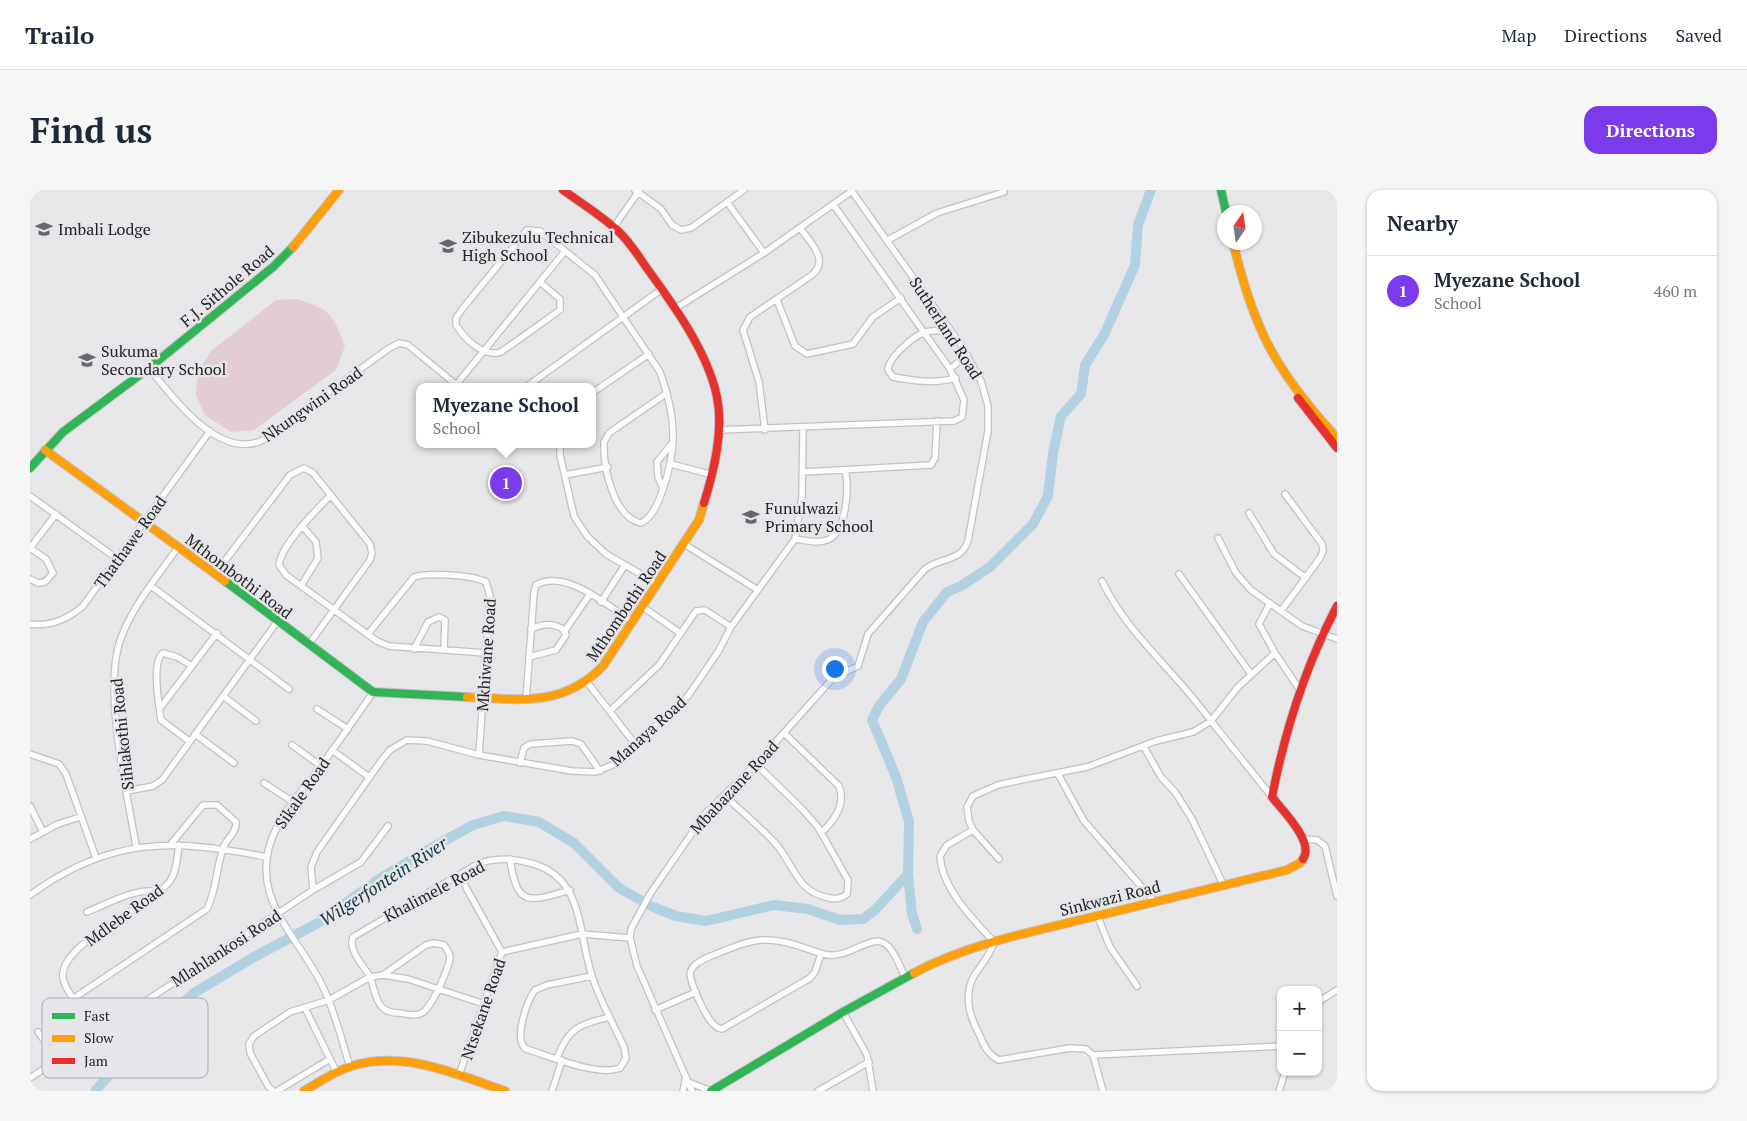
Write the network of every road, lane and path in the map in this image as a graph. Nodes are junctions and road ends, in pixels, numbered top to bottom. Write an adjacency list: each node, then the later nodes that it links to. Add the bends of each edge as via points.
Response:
1 (339, 190): 28 (street, F.J. Sithole Road, via 299,241 273,267)
2 (563, 190): 11 (street, Mthombothi Road)
3 (744, 190): 8 (street)
4 (852, 190): 9 (street); 13 (street, Sutherland Road)
5 (1221, 190): 10 (street)
6 (637, 191): 8 (street, via 681,230 691,228); 11 (street)
7 (1004, 192): 13 (street, via 938,214)
8 (727, 202): 16 (street)
9 (833, 204): 12 (street); 19 (street)
10 (1224, 205)
11 (614, 228): 18 (street, Mthombothi Road)
12 (800, 228): 16 (street); 20 (street, via 819,255 819,267)
13 (888, 240): 23 (street, Sutherland Road)
14 (565, 250): 17 (street); 22 (street, via 595,274); 25 (street, via 540,231 527,230 469,301 456,318 456,324)
15 (1235, 250): 35 (street, via 1262,334 1279,368)
16 (764, 253): 21 (street)
17 (540, 282): 25 (street); 25 (street, via 560,299 560,310 501,352)
18 (662, 289): 21 (street, Mthombothi Road); 22 (street)
19 (901, 298): 20 (street, via 873,317 853,344 807,354 795,346); 24 (street)
20 (777, 300): 40 (street, via 750,317 743,330 759,382)
21 (676, 308): 39 (street, Mthombothi Road, via 704,358 713,382)
22 (625, 316): 26 (street); 33 (street)
23 (950, 330): 24 (street); 27 (street, Sutherland Road)
24 (924, 332): 29 (street); 30 (street, via 893,357 888,364 889,374 932,382)
25 (483, 352): 32 (street)
26 (649, 354): 34 (street); 36 (street)
27 (967, 355): 29 (street); 64 (street, Sutherland Road, via 981,381 988,419)
28 (149, 368): 41 (street, Nkungwini Road); 46 (street, F.J. Sithole Road, via 63,432)
29 (950, 369): 30 (street)
30 (956, 378): 37 (street, via 964,400 962,417 957,421)
31 (454, 383): 41 (street, Nkungwini Road, via 408,345 399,343 261,441 240,445)
32 (460, 383)
33 (532, 383)
34 (596, 390)
35 (1296, 392): 42 (street); 45 (street, via 1303,407)
36 (667, 393): 43 (street); 48 (street, via 607,435 604,445)
37 (936, 421): 38 (street); 50 (street, via 936,453 931,465)
38 (803, 428): 40 (street); 51 (street, Manaya Road)
39 (719, 430): 40 (street); 53 (street, Mthombothi Road)
40 (765, 430)
41 (210, 432): 60 (street, Thathawe Road)
42 (1337, 438)
43 (674, 442): 47 (street); 54 (street, via 657,462)
44 (561, 448): 52 (street)
45 (1337, 448)
46 (45, 450): 49 (street, F.J. Sithole Road); 60 (street, Mthombothi Road)
47 (671, 464): 53 (street); 54 (street)
48 (608, 467): 52 (street); 54 (street, via 618,506 636,522 649,518)
49 (30, 468)
50 (845, 471): 51 (street); 63 (street, via 846,490 839,530 830,540 823,542)
51 (803, 472): 63 (street, Manaya Road)
52 (565, 475): 69 (street, via 574,516 583,531 596,546)
53 (713, 475): 65 (street, Mthombothi Road, via 699,520)
54 (663, 488)
55 (1285, 494): 72 (street, via 1323,547 1323,554)
56 (30, 496): 59 (street)
57 (331, 496): 61 (street); 70 (street, via 308,469 295,472 272,496); 84 (street, via 370,544 372,552 370,560)
58 (1249, 513): 72 (street, via 1274,554)
59 (56, 514): 67 (street); 68 (street)
60 (143, 524): 66 (street, Mthombothi Road); 68 (street, Thathawe Road)
61 (303, 527): 77 (street, via 316,542 318,558); 77 (street, via 283,552 279,565)
62 (1218, 538): 81 (street, via 1236,574 1246,586)
63 (795, 539): 78 (street, Manaya Road)
64 (968, 541): 119 (street, Mbabazane Road, via 961,554 933,562 925,569 868,634 858,666 833,678)
65 (684, 544): 75 (street, Mthombothi Road); 78 (street)
66 (178, 547): 70 (street, Mthombothi Road); 76 (street, Sihlakothi Road)
67 (30, 548): 73 (street, via 46,560 53,573 45,582)
68 (116, 558): 88 (street, Thathawe Road, via 101,583 75,613 54,623)
69 (624, 565): 75 (street); 80 (street)
70 (215, 574): 86 (street, Mthombothi Road)
71 (1179, 574): 105 (street)
72 (1306, 578): 85 (street)
73 (30, 579)
74 (1102, 581): 117 (street, via 1131,628 1196,700)
75 (658, 584): 83 (street, Mthombothi Road)
76 (151, 586): 92 (street); 136 (street, Sihlakothi Road, via 121,638 115,670 116,708)
77 (301, 586): 84 (street)
78 (758, 590): 89 (street, Manaya Road)
79 (590, 594): 80 (street); 90 (street, via 565,582 539,583 535,588); 91 (street)
80 (601, 602): 87 (street)
81 (1270, 603): 85 (street); 101 (street, via 1259,624)
82 (1337, 606): 95 (street)
83 (643, 607): 87 (street, Mthombothi Road); 93 (street)
84 (334, 609): 94 (street); 97 (street)
85 (1281, 611): 95 (street)
86 (277, 622): 97 (street, Mthombothi Road); 103 (street)
87 (633, 622): 106 (street, Mthombothi Road, via 603,666)
88 (30, 624)
89 (731, 627): 93 (street, via 699,609); 122 (street, Manaya Road, via 688,696)
90 (531, 629): 91 (street, via 548,624 560,627); 102 (street)
91 (564, 632): 102 (street, via 565,638 556,650)
92 (216, 633): 103 (street); 104 (street)
93 (680, 633): 115 (street, via 659,665)
94 (368, 634): 98 (street, via 389,646); 100 (street, Mkhiwane Road, via 414,577 424,574 475,578 486,582 490,590)
95 (1322, 635): 96 (street); 108 (street)
96 (1337, 639)
97 (309, 644): 109 (street, Mthombothi Road)
98 (414, 648): 99 (street); 99 (street, via 428,622 439,617 445,620)
99 (444, 650): 100 (street)
100 (486, 653): 111 (street, Mkhiwane Road)
101 (1275, 653): 105 (street); 108 (street)
102 (529, 658): 112 (street)
103 (250, 659): 107 (street); 110 (street)
104 (192, 666): 113 (street); 113 (street, via 171,654 160,654 157,668)
105 (1251, 674): 117 (street)
106 (587, 682): 112 (street, Mthombothi Road, via 548,699); 115 (street)
107 (289, 689)
108 (1300, 690): 138 (street)
109 (373, 692): 111 (street, Mthombothi Road); 118 (street, Sikale Road)
110 (223, 696): 116 (street); 120 (street)
111 (484, 696): 112 (street, Mthombothi Road); 127 (street, Mkhiwane Road)
112 (526, 700)
113 (160, 708): 121 (street, via 163,723)
114 (317, 709): 118 (street)
115 (610, 711): 122 (street)
116 (256, 721)
117 (1210, 721): 124 (street, via 1192,732 1160,739); 138 (street)
118 (348, 729): 125 (street, Sikale Road)
119 (784, 733): 130 (street, Mbabazane Road); 145 (street, via 839,786 836,818)
120 (195, 734): 121 (street); 129 (street)
121 (189, 742): 136 (street, via 157,784)
122 (635, 744): 132 (street, Manaya Road, via 615,764)
123 (292, 745): 131 (street)
124 (1144, 747): 133 (street); 157 (street, via 1192,819)
125 (332, 750): 131 (street, Sikale Road); 134 (street)
126 (30, 754): 141 (street, via 55,762 62,768)
127 (479, 755): 128 (street, Manaya Road); 134 (street, Manaya Road, via 427,741 407,740 390,750)
128 (520, 762): 132 (street, Manaya Road, via 585,772); 132 (street, via 524,748 530,744 572,740 581,744)
129 (234, 763)
130 (756, 764): 137 (street, Mbabazane Road); 145 (street)
131 (321, 766): 139 (street, Sikale Road)
132 (600, 771)
133 (1058, 774): 143 (street, via 1013,782 973,796 968,801 966,813); 163 (street, via 1084,821)
134 (369, 777): 158 (street, Manaya Road, via 317,852 311,867)
135 (264, 783): 139 (street)
136 (127, 791): 150 (street, Sihlakothi Road)
137 (724, 795): 145 (street, via 775,844 806,888 820,896 837,899 847,894 849,885); 168 (street, Mbabazane Road, via 692,830 639,912)
138 (1272, 797): 147 (street)
139 (293, 802): 152 (street, Sikale Road, via 276,828)
140 (30, 806): 144 (street)
141 (80, 817): 144 (street); 153 (street)
142 (388, 826): 158 (street, Mlahlankosi Road, via 361,862)
143 (973, 830): 155 (street); 169 (street, via 943,848 940,862 965,909)
144 (44, 832): 146 (street)
145 (821, 832)
146 (31, 838)
147 (1306, 839): 157 (street, Sinkwazi Road, via 1305,855 1293,868); 162 (street, via 1317,840 1325,846)
148 (171, 844): 149 (street); 150 (street); 151 (street, via 198,809 212,804 225,810 236,822 236,828)
149 (179, 845): 151 (street); 160 (street, Mdlebe Road, via 175,872)
150 (136, 846): 153 (street)
151 (223, 849): 152 (street); 180 (street, via 207,909)
152 (267, 857): 165 (street, Sikale Road, via 266,881)
153 (96, 858): 161 (street, via 61,874)
154 (510, 859): 156 (street, Khalimele Road, via 484,862); 159 (street, Khalimele Road, via 543,867); 159 (street, via 516,887 526,898 534,900)
155 (999, 859)
156 (459, 875): 170 (street); 174 (street, Khalimele Road, via 353,937 351,943 355,953)
157 (1223, 884): 163 (street, Sinkwazi Road)
158 (314, 890): 165 (street, Mlahlankosi Road)
159 (570, 890): 167 (street, Khalimele Road)
160 (160, 892): 164 (street, via 138,893); 180 (street, Mdlebe Road, via 88,940 74,954 65,966 63,977)
161 (30, 895)
162 (1337, 896)
163 (1154, 901): 166 (street, Sinkwazi Road)
164 (87, 912)
165 (278, 915): 181 (street, Mlahlankosi Road); 183 (street, Sikale Road)
166 (1097, 915): 169 (street, Sinkwazi Road); 176 (street, via 1110,946)
167 (582, 934): 168 (street, Ntsekane Road); 170 (street, Ntsekane Road); 173 (street, Khalimele Road)
168 (630, 938): 186 (street, via 637,966)
169 (994, 942): 175 (street, Sinkwazi Road, via 937,961); 192 (street, via 972,980 968,998 976,1029 991,1054 1002,1061 1078,1047 1086,1048)
170 (502, 952): 184 (street, Ntsekane Road)
171 (821, 954): 175 (street, via 845,954 874,941 883,942); 179 (street, via 790,943 754,940 696,964 690,975); 179 (street, via 810,978 722,1029 710,1022)
172 (383, 975): 174 (street); 177 (street); 177 (street, via 422,947 439,943 447,948 450,957)
173 (592, 976): 188 (street, Khalimele Road); 194 (street, via 539,988 530,998 520,1043 526,1049)
174 (370, 977): 177 (street, via 379,1003 393,1013 411,1015 423,1012 428,1009); 183 (street)
175 (905, 977): 187 (street, Sinkwazi Road)
176 (1137, 986)
177 (438, 988): 184 (street)
178 (1337, 990): 182 (street)
179 (696, 992): 186 (street)
180 (74, 998)
181 (151, 998)
182 (1322, 999)
183 (329, 1000): 185 (street); 196 (street, Sikale Road)
184 (484, 1004): 199 (street, Ntsekane Road)
185 (305, 1008): 193 (street); 204 (street, via 290,1012 250,1040 250,1053)
186 (655, 1010): 202 (street)
187 (843, 1012): 195 (street, via 864,1046); 211 (street, Sinkwazi Road)
188 (609, 1017): 194 (street, via 575,1028 565,1040); 194 (street, Khalimele Road, via 626,1054 623,1066 606,1070)
189 (38, 1032): 190 (street)
190 (42, 1038)
191 (1277, 1046): 192 (street)
192 (1093, 1055): 214 (street)
193 (330, 1059): 198 (street); 205 (street)
194 (560, 1059): 208 (street)
195 (869, 1062): 203 (street); 213 (street)
196 (350, 1067): 198 (street); 199 (street, via 378,1061 410,1061)
197 (42, 1070): 201 (street, Mlahlankosi Road)
198 (337, 1073): 206 (street)
199 (459, 1075): 207 (street)
200 (1284, 1076): 215 (street)
201 (30, 1078)
202 (687, 1080): 209 (street); 210 (street); 211 (street)
203 (824, 1089): 212 (street)
204 (273, 1091)
205 (278, 1091)
206 (304, 1091)
207 (505, 1091)
208 (552, 1091)
209 (683, 1091)
210 (692, 1091)
211 (711, 1091)
212 (818, 1091)
213 (873, 1091)
214 (1103, 1091)
215 (1279, 1091)

